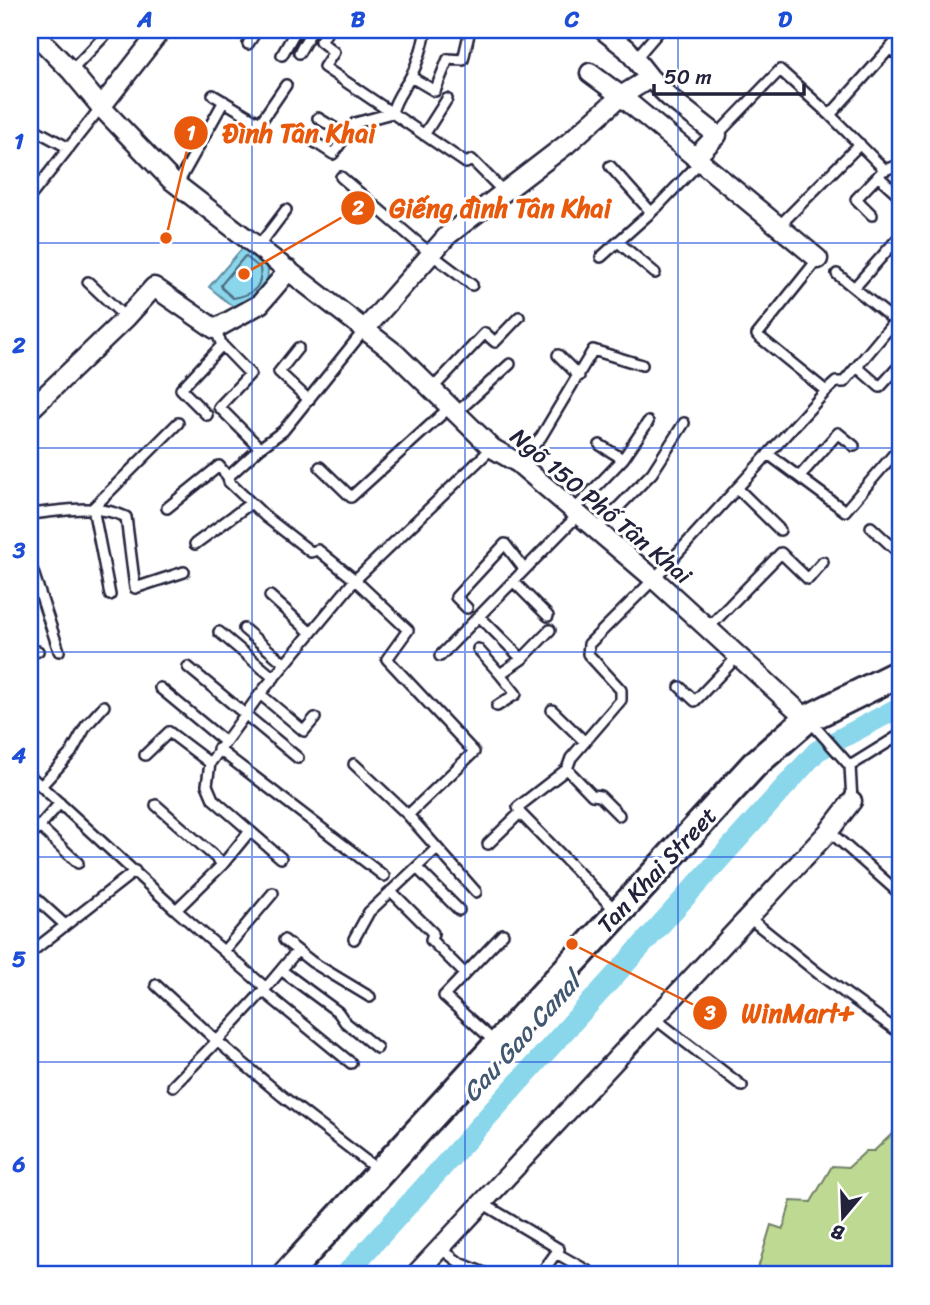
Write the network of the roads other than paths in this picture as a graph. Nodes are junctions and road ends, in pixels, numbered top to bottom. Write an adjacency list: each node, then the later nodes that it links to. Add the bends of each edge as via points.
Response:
1 (31, 30): 19 (street, Ngõ 150 Phố Tân Khai)
2 (110, 30): 19 (lane)
3 (161, 30): 28 (street)
4 (257, 30): 13 (lane)
5 (296, 30): 16 (lane)
6 (312, 30): 15 (lane)
7 (426, 30): 21 (lane)
8 (470, 30): 21 (lane, via 463,60 447,59 435,91)
9 (603, 30): 18 (street)
10 (660, 30): 18 (lane)
11 (326, 31): 29 (lane, via 320,41 334,52 324,67)
12 (900, 37): 14 (lane)
13 (248, 44)
14 (890, 48): 17 (lane); 30 (lane)
15 (299, 53)
16 (282, 55)
17 (900, 57)
18 (636, 58): 22 (street)
19 (71, 71): 28 (street, Ngõ 150 Phố Tân Khai)
20 (590, 73): 25 (street)
21 (411, 77): 29 (lane)
22 (650, 78): 25 (street); 35 (street)
23 (286, 85): 27 (lane, via 260,123)
24 (213, 95): 27 (lane)
25 (621, 96): 39 (street); 45 (street)
26 (447, 99): 34 (lane)
27 (223, 101): 44 (lane)
28 (101, 107): 38 (lane); 44 (street, Ngõ 150 Phố Tân Khai)
29 (392, 113): 33 (lane, via 355,123); 34 (lane)
30 (830, 115): 35 (lane, via 780,70); 37 (lane)
31 (318, 118): 33 (lane)
32 (30, 127): 38 (lane)
33 (346, 135): 36 (lane, via 333,153)
34 (424, 135): 45 (lane, via 466,163 472,160)
35 (717, 135): 39 (street)
36 (313, 141)
37 (860, 144): 42 (lane); 51 (lane)
38 (69, 148): 47 (lane)
39 (698, 159): 49 (lane); 51 (street)
40 (900, 164): 42 (lane)
41 (610, 166): 49 (lane)
42 (881, 173): 46 (lane); 50 (lane, via 856,199)
43 (341, 177): 55 (lane)
44 (177, 185): 54 (street, Ngõ 150 Phố Tân Khai)
45 (504, 192): 55 (street)
46 (900, 196)
47 (30, 197)
48 (286, 210): 54 (lane)
49 (651, 212): 53 (lane)
50 (872, 215)
51 (779, 226): 57 (street)
52 (900, 236): 63 (lane)
53 (618, 242): 56 (lane); 59 (lane)
54 (258, 247): 58 (street, Ngõ 150 Phố Tân Khai)
55 (431, 254): 62 (lane); 66 (street)
56 (601, 257)
57 (818, 259): 76 (lane, via 757,335)
58 (289, 270): 66 (street, Ngõ 150 Phố Tân Khai); 67 (street, via 260,304)
59 (655, 273)
60 (837, 274): 63 (lane)
61 (88, 282): 65 (lane)
62 (472, 285)
63 (854, 288): 73 (lane, via 895,321)
64 (519, 317): 75 (lane, via 495,342 485,333)
65 (126, 318): 67 (street, via 154,287); 78 (street)
66 (365, 329): 75 (street, Ngõ 150 Phố Tân Khai, via 396,352); 77 (lane)
67 (219, 337): 80 (lane, via 181,389); 87 (lane, via 250,374 219,407)
68 (298, 348): 77 (lane, via 279,372)
69 (558, 355): 74 (lane)
70 (510, 364): 79 (lane)
71 (642, 365): 74 (lane, via 593,350)
72 (900, 365): 73 (lane, via 880,387)
73 (857, 367): 76 (lane, via 844,382)
74 (579, 376): 91 (lane, via 541,437)
75 (432, 389): 79 (street, Ngõ 150 Phố Tân Khai)
76 (826, 390): 89 (lane)
77 (309, 400): 87 (lane, via 283,431)
78 (30, 410)
79 (453, 410): 88 (street, Ngõ 150 Phố Tân Khai); 92 (lane, via 351,497)
80 (207, 415)
81 (648, 422): 90 (lane)
82 (684, 423): 102 (lane, via 652,473)
83 (178, 424): 97 (lane)
84 (600, 445): 90 (lane)
85 (854, 446): 94 (lane, via 838,433)
86 (900, 447): 94 (lane, via 845,511)
87 (260, 448): 93 (lane)
88 (492, 448): 91 (street, Ngõ 150 Phố Tân Khai); 111 (lane)
89 (768, 454): 94 (lane); 95 (lane)
90 (623, 459): 99 (lane)
91 (518, 463): 99 (street, Ngõ 150 Phố Tân Khai)
92 (320, 467)
93 (228, 477): 96 (lane); 98 (lane, via 219,466)
94 (799, 477)
95 (737, 488): 103 (lane); 110 (lane)
96 (251, 503): 104 (lane); 111 (lane, via 311,552 318,550)
97 (93, 508): 100 (lane); 109 (lane, via 126,517 135,588); 113 (lane)
98 (167, 508)
99 (575, 513): 102 (street, Ngõ 150 Phố Tân Khai); 108 (lane)
100 (30, 514)
101 (871, 527): 105 (lane)
102 (596, 530): 110 (street, Ngõ 150 Phố Tân Khai)
103 (780, 530)
104 (195, 544)
105 (900, 554)
106 (823, 562): 118 (lane, via 808,579 780,553)
107 (30, 563): 124 (lane)
108 (524, 569): 112 (lane); 115 (lane, via 505,544 456,597)
109 (184, 572)
110 (654, 579): 118 (street, Ngõ 150 Phố Tân Khai); 143 (lane, via 589,643 588,654 623,695)
111 (355, 580): 122 (lane); 157 (lane, via 412,633 387,659 474,752)
112 (513, 581): 116 (lane); 117 (lane)
113 (110, 595)
114 (270, 596): 122 (lane)
115 (467, 608)
116 (479, 616): 125 (lane); 127 (lane)
117 (548, 616)
118 (708, 628): 126 (street, Ngõ 150 Phố Tân Khai)
119 (244, 629): 128 (lane)
120 (551, 630): 127 (lane)
121 (219, 632): 132 (lane)
122 (311, 633): 128 (lane)
123 (478, 649): 131 (lane)
124 (59, 652)
125 (440, 656)
126 (738, 656): 133 (lane, via 695,701); 141 (street, Ngõ 150 Phố Tân Khai)
127 (522, 659): 131 (lane)
128 (285, 664): 132 (lane)
129 (187, 667): 139 (lane)
130 (900, 673): 141 (street, Tan Khai Street)
131 (500, 674): 137 (lane, via 516,694)
132 (274, 678): 135 (lane)
133 (680, 687)
134 (160, 688): 144 (lane)
135 (260, 694): 139 (lane); 140 (lane, via 304,732)
136 (104, 706): 152 (lane)
137 (497, 706)
138 (552, 710): 143 (lane)
139 (245, 714): 144 (lane); 146 (lane)
140 (316, 718)
141 (813, 724): 148 (lane); 178 (street, Tan Khai Street, via 754,765)
142 (900, 735): 148 (lane)
143 (585, 742): 150 (lane)
144 (221, 745): 147 (lane); 170 (lane)
145 (145, 755): 147 (lane, via 169,732)
146 (298, 758)
147 (210, 763): 160 (lane, via 210,794)
148 (848, 763): 153 (lane)
149 (354, 764): 157 (lane)
150 (567, 769): 156 (lane, via 520,805); 158 (lane)
151 (30, 776): 152 (lane)
152 (41, 786): 154 (lane)
153 (852, 801): 161 (street)
154 (60, 803): 159 (lane); 169 (lane)
155 (156, 805): 167 (lane)
156 (520, 813): 163 (lane); 178 (lane)
157 (408, 815): 164 (lane)
158 (619, 815)
159 (39, 826): 162 (lane); 166 (lane)
160 (250, 831): 165 (lane); 167 (lane)
161 (829, 831): 175 (lane); 179 (street)
162 (30, 837)
163 (488, 844)
164 (436, 849): 168 (lane); 172 (lane)
165 (281, 858)
166 (78, 863)
167 (223, 864): 176 (lane)
168 (417, 868): 171 (lane); 177 (lane)
169 (135, 871): 176 (lane); 180 (lane)
170 (384, 876)
171 (391, 891): 182 (lane, via 369,912); 188 (lane)
172 (476, 892)
173 (30, 893): 180 (lane)
174 (273, 893): 184 (lane)
175 (900, 894)
176 (176, 910): 184 (lane)
177 (459, 910)
178 (618, 913): 195 (street, Tan Khai Street)
179 (748, 917): 192 (street); 193 (lane)
180 (64, 924): 186 (lane)
181 (502, 934): 188 (lane)
182 (354, 939)
183 (284, 940): 185 (lane)
184 (223, 951): 190 (lane)
185 (297, 951): 187 (lane); 191 (lane)
186 (30, 953)
187 (281, 970): 190 (lane); 196 (lane)
188 (464, 973): 195 (lane, via 444,996)
189 (156, 985): 194 (lane)
190 (265, 990): 194 (lane); 197 (lane)
191 (370, 997)
192 (654, 1018): 199 (lane); 201 (street)
193 (900, 1033)
194 (217, 1041): 198 (lane); 200 (lane)
195 (498, 1044): 200 (street, Tan Khai Street)
196 (377, 1048)
197 (351, 1063)
198 (173, 1086)
199 (743, 1086)
200 (380, 1172): 204 (street, Tan Khai Street)
201 (481, 1203): 202 (street); 203 (lane, via 559,1249)
202 (440, 1248): 205 (street); 206 (lane)
203 (556, 1253): 207 (lane); 208 (lane)
204 (286, 1275)
205 (415, 1275)
206 (489, 1275)
207 (540, 1275)
208 (595, 1275)

